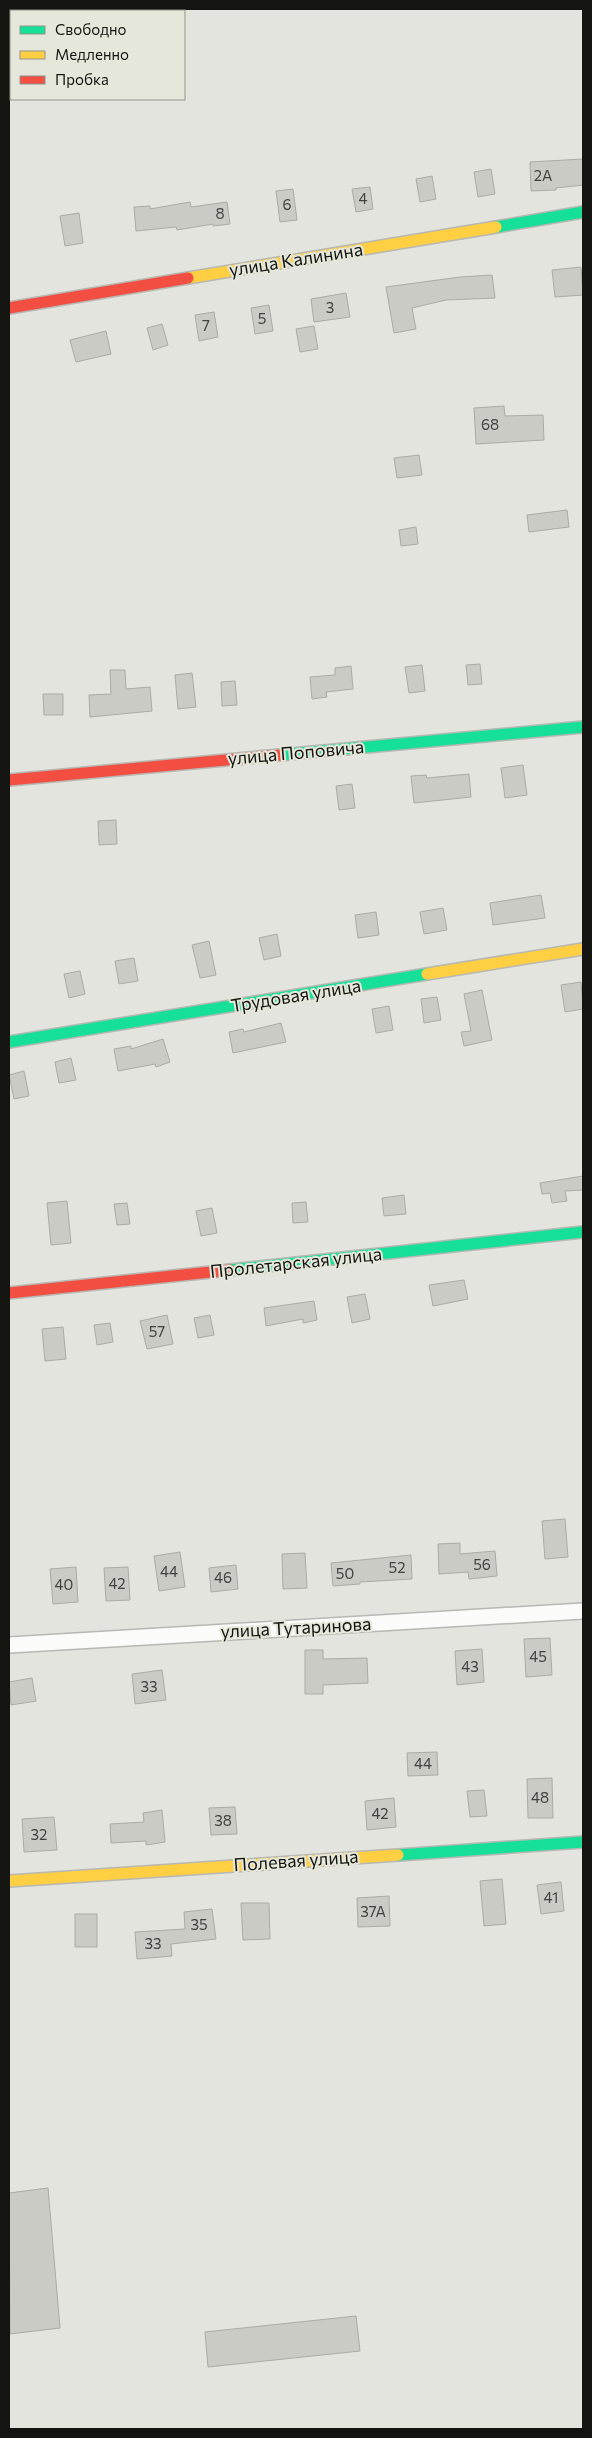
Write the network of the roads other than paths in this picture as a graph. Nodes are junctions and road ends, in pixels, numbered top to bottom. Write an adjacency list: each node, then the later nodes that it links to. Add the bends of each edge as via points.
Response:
1 (583, 212): 2 (street, улица Калинина)
2 (9, 308)
3 (583, 727): 4 (street, улица Поповича)
4 (9, 780)
5 (583, 949): 6 (street, Трудовая улица)
6 (9, 1042)
7 (583, 1232): 8 (street, Пролетарская улица)
8 (9, 1293)
9 (583, 1611): 10 (street, улица Тутаринова)
10 (9, 1645)
11 (583, 1842): 12 (street, Полевая улица)
12 (9, 1880)

